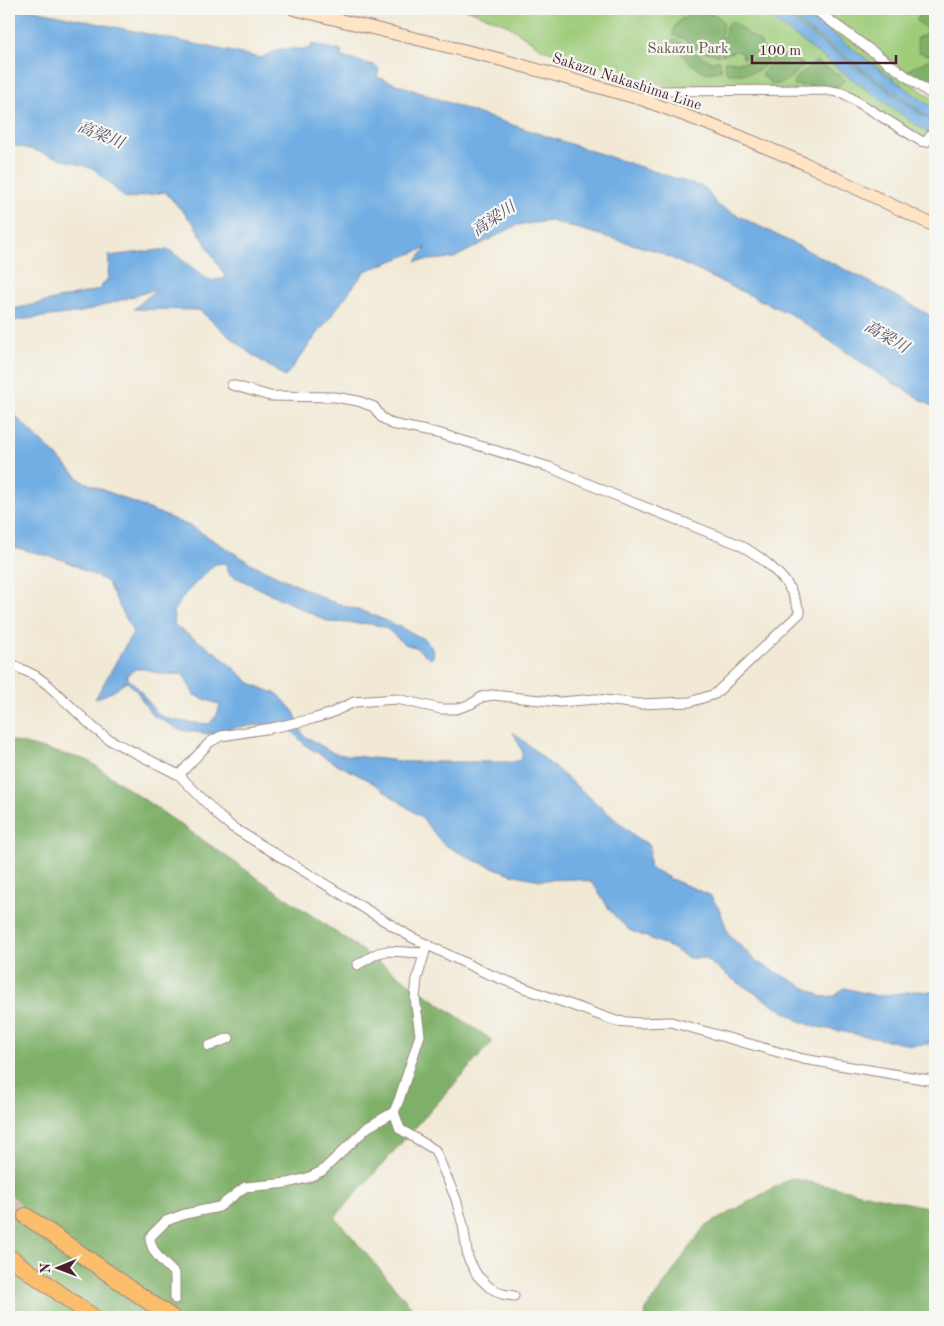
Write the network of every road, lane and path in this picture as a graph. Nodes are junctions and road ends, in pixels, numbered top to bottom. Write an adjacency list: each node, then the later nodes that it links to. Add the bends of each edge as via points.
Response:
1 (294, 9): 4 (main road, Sakazu Nakashima Line, via 491,57)
2 (814, 9): 3 (street)
3 (935, 97)
4 (640, 99): 5 (street, via 658,91 832,90 863,104 921,141 929,140); 6 (main road, Sakazu Nakashima Line, via 806,164)
5 (935, 130)
6 (935, 226)
7 (232, 385): 9 (street, via 270,396 335,397 358,401 374,407 392,424 441,434 549,467 754,553 785,581 800,613 715,694 690,702 639,704 596,699 560,702 492,696 456,709 441,709 397,699 354,702 312,719 221,736 210,742)
8 (9, 663): 9 (street, via 48,685 108,739)
9 (179, 774): 10 (street, via 232,827 411,937)
10 (425, 949): 11 (street, via 378,953); 14 (street, via 616,1020 671,1022 803,1059); 15 (street, via 415,998 420,1035)
11 (357, 965)
12 (229, 1038): 13 (street)
13 (209, 1046)
14 (935, 1081)
15 (394, 1112): 18 (street, via 400,1130 435,1150 456,1200 468,1258 477,1276 489,1287); 19 (street, via 368,1127 322,1170 307,1178 245,1187 219,1207 166,1221 150,1237 150,1244 175,1274)
16 (26, 1216): 21 (highway)
17 (9, 1256): 20 (highway)
18 (514, 1296)
19 (175, 1299)
20 (94, 1317)
21 (171, 1317)

